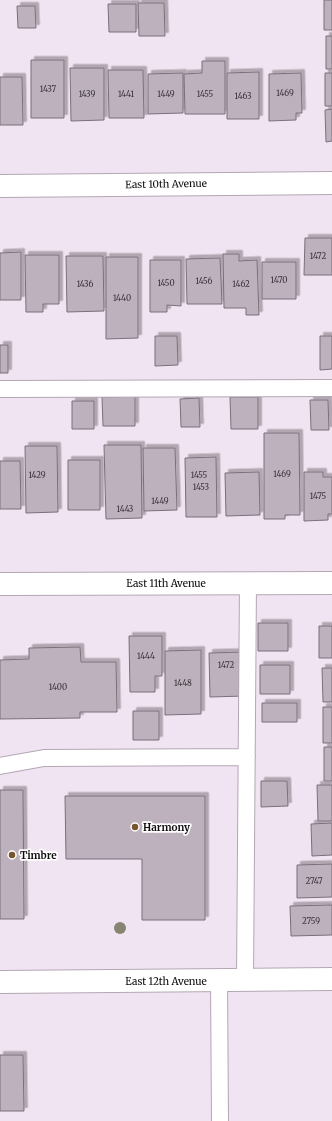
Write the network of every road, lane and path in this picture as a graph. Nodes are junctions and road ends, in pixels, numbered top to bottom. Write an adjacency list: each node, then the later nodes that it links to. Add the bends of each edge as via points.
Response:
1 (332, 183): 2 (street, East 10th Avenue)
2 (0, 186)
3 (332, 388): 4 (lane)
4 (0, 389)
5 (248, 582): 6 (street, East 11th Avenue); 7 (street, East 11th Avenue); 8 (lane)
6 (332, 582)
7 (0, 584)
8 (247, 757): 9 (lane, via 44,758); 12 (lane)
9 (0, 766)
10 (332, 979): 12 (street, East 12th Avenue)
11 (219, 980): 12 (street, East 12th Avenue); 13 (street, East 12th Avenue); 14 (lane)
12 (245, 980)
13 (0, 982)
14 (220, 1121)

